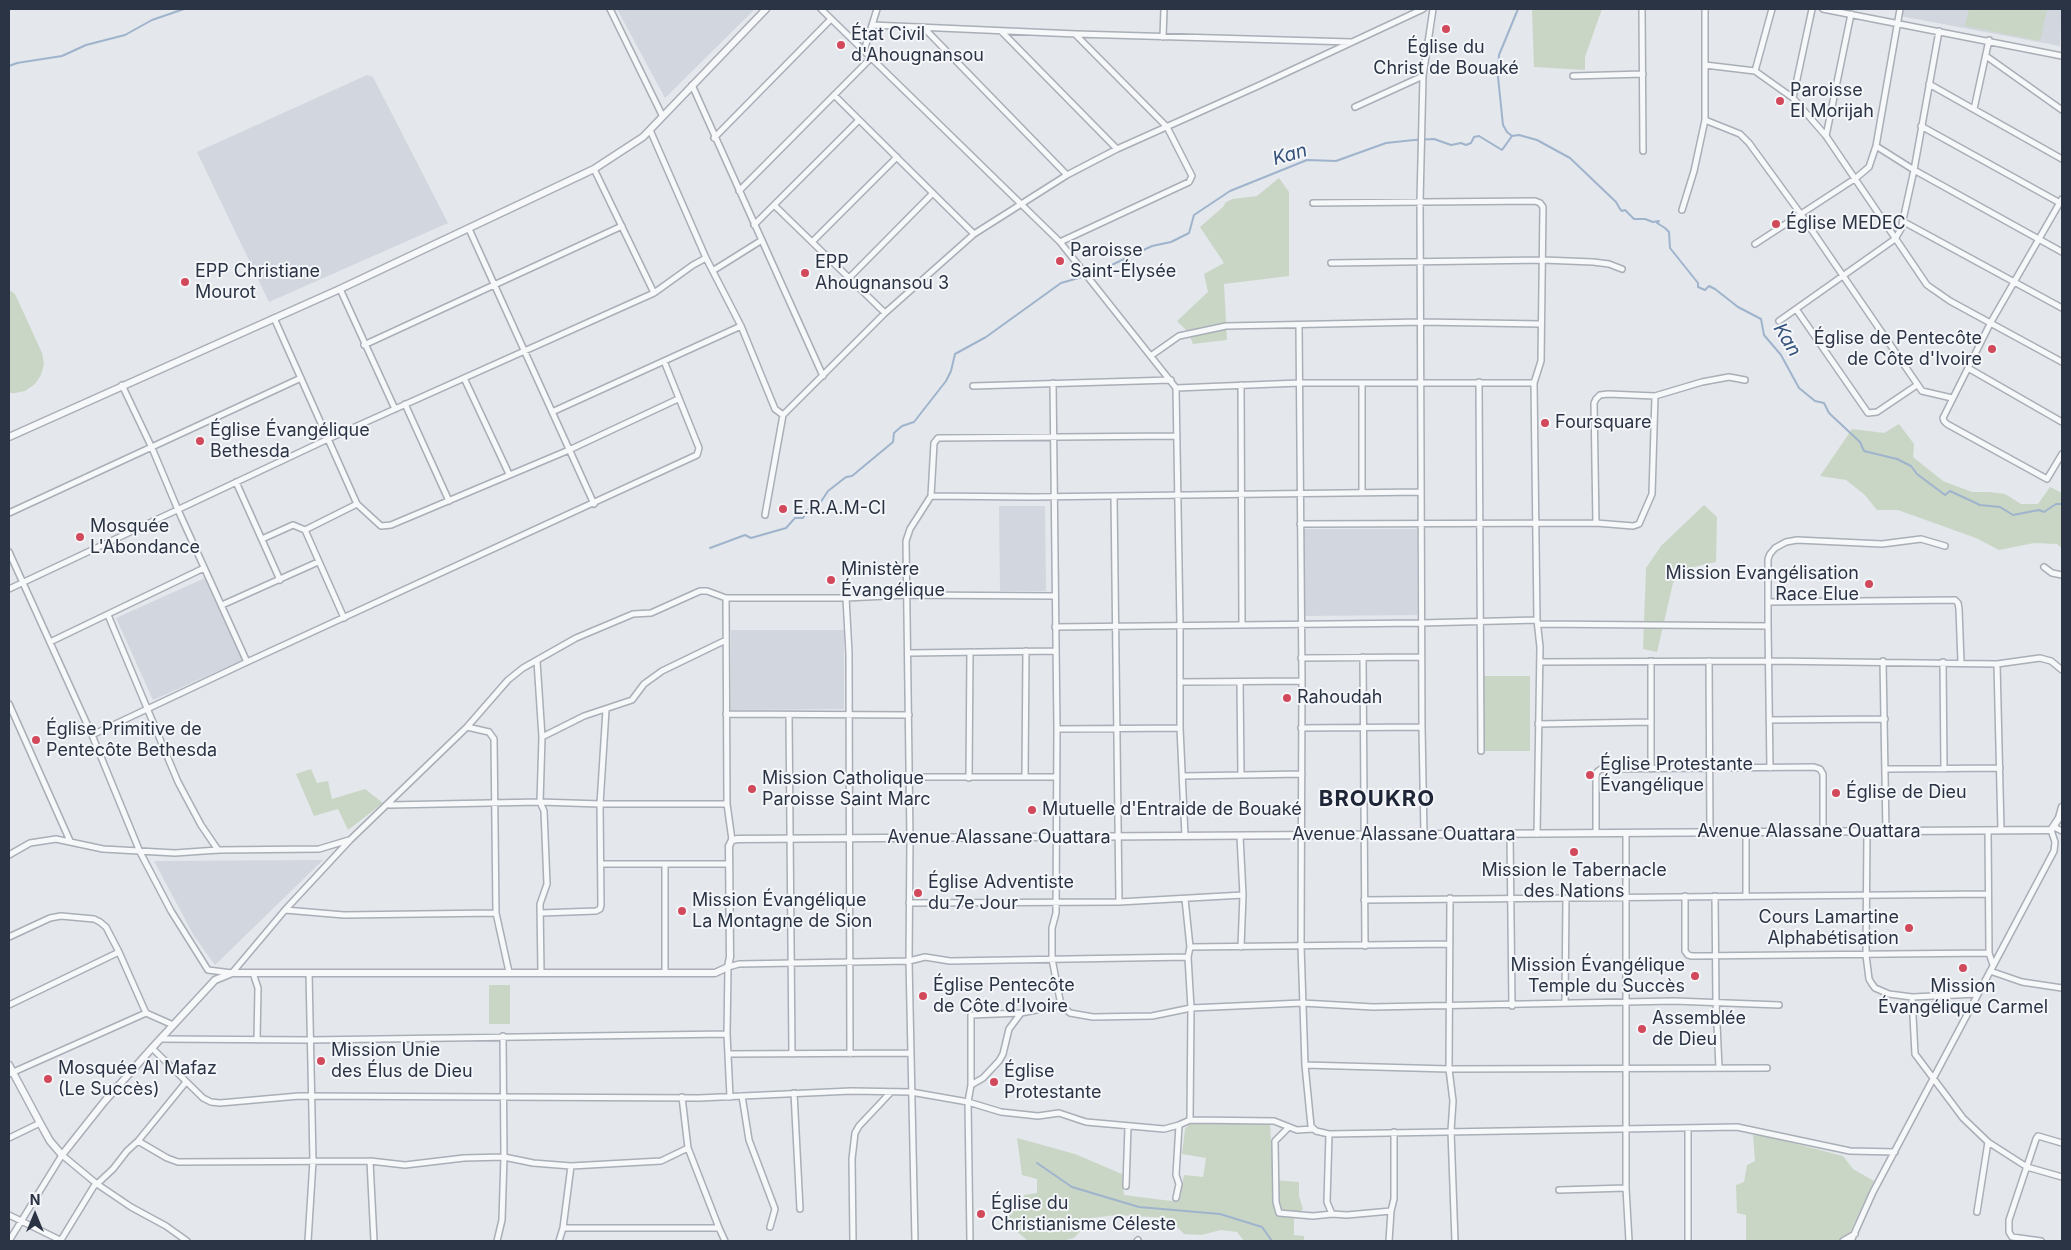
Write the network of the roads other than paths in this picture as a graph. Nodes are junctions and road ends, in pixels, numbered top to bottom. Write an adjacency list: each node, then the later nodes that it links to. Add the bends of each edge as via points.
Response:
1 (610, 9): 42 (street)
2 (766, 9): 36 (street)
3 (821, 9): 15 (street)
4 (876, 9): 17 (street)
5 (1164, 9): 22 (street)
6 (1423, 9): 24 (street)
7 (1433, 9): 33 (street)
8 (1642, 9): 32 (street)
9 (1705, 9): 30 (street)
10 (1772, 9): 31 (street)
11 (1812, 9): 38 (street)
12 (1823, 9): 14 (street)
13 (1900, 9): 16 (street)
14 (1851, 14): 16 (street); 48 (street)
15 (832, 19): 26 (street); 49 (street)
16 (1898, 23): 20 (street); 50 (street)
17 (872, 25): 18 (street); 26 (street)
18 (923, 27): 19 (street); 57 (street)
19 (1001, 31): 21 (street); 51 (street)
20 (1939, 31): 23 (street); 35 (street)
21 (1076, 34): 22 (street); 46 (street)
22 (1163, 37): 24 (street)
23 (1990, 40): 27 (street); 28 (street)
24 (1353, 42): 46 (street)
25 (2062, 48): 27 (street)
26 (864, 51): 29 (street)
27 (2062, 55)
28 (1986, 56): 40 (street); 41 (street)
29 (871, 58): 37 (street); 63 (street)
30 (1705, 65): 31 (street); 44 (street)
31 (1755, 71): 38 (street)
32 (1643, 74): 34 (street); 52 (street)
33 (1423, 76): 39 (street); 61 (street)
34 (1573, 76)
35 (1929, 84): 40 (street); 45 (street)
36 (692, 85): 42 (street); 49 (street)
37 (834, 95): 43 (street); 59 (street)
38 (1793, 98): 48 (street)
39 (1355, 107)
40 (1974, 110): 54 (street)
41 (2062, 110)
42 (662, 115): 47 (street)
43 (859, 120): 53 (street); 65 (street)
44 (1704, 120): 66 (street); 67 (street, via 1740,134)
45 (1921, 126): 56 (street); 62 (street)
46 (1167, 127): 51 (street); 77 (street, via 1192,176 1189,182)
47 (650, 130): 55 (street, via 635,144); 80 (street)
48 (1826, 136): 58 (street)
49 (714, 138): 59 (street)
50 (1876, 146): 56 (street); 58 (street, via 1869,167)
51 (1117, 149): 57 (street)
52 (1643, 151)
53 (896, 157): 60 (street); 76 (street)
54 (2062, 159)
55 (594, 170): 70 (street); 71 (street)
56 (1914, 170): 68 (street); 74 (street)
57 (1067, 175): 63 (street)
58 (1856, 178): 67 (street); 73 (street)
59 (739, 191): 69 (street)
60 (933, 193): 72 (street); 87 (street)
61 (1420, 201): 64 (street); 81 (street, via 1540,202 1543,207); 82 (street)
62 (2061, 201): 74 (street)
63 (1021, 203): 72 (street); 77 (street)
64 (1313, 203)
65 (774, 205): 69 (street); 76 (street)
66 (1682, 210)
67 (1800, 214): 78 (street); 86 (street)
68 (1904, 222): 73 (street); 88 (street)
69 (754, 225): 75 (street)
70 (622, 226): 89 (street); 91 (street)
71 (469, 229): 89 (street); 90 (street)
72 (974, 234): 94 (street)
73 (1895, 239): 86 (street); 98 (street, via 1927,285 1950,301)
74 (2039, 239): 79 (street); 88 (street)
75 (762, 240): 85 (street); 108 (street)
76 (812, 242): 87 (street)
77 (1060, 242): 104 (street)
78 (1755, 244)
79 (2062, 252)
80 (706, 258): 85 (street); 91 (street)
81 (1543, 260): 82 (street); 84 (street, via 1593,262); 99 (street)
82 (1420, 262): 83 (street); 97 (street)
83 (1331, 263)
84 (1622, 269)
85 (714, 270): 101 (street)
86 (1843, 277): 93 (street); 121 (street)
87 (849, 278): 94 (street)
88 (2015, 281): 92 (street); 98 (street)
89 (494, 286): 102 (street); 103 (street)
90 (340, 289): 95 (street); 102 (street)
91 (654, 293): 103 (street)
92 (2062, 308)
93 (1796, 309): 96 (street); 121 (street, via 1868,413 1877,412)
94 (885, 313): 108 (street)
95 (274, 318): 109 (street); 119 (street)
96 (1779, 321)
97 (1421, 322): 99 (street); 100 (street); 117 (street)
98 (1992, 322): 106 (street); 107 (street)
99 (1541, 324): 118 (street, via 1540,360)
100 (1299, 325): 104 (street, via 1226,326 1193,332 1179,336); 115 (street)
101 (741, 326): 105 (street); 130 (street, via 775,409)
102 (364, 345): 128 (street)
103 (524, 352): 110 (street); 129 (street)
104 (1152, 355): 111 (street)
105 (664, 361): 126 (street); 129 (street)
106 (2062, 362)
107 (1968, 368): 125 (street); 131 (street)
108 (823, 376): 130 (street)
109 (301, 378): 135 (street); 136 (street)
110 (464, 378): 127 (street); 139 (street)
111 (1171, 380): 114 (street); 123 (street)
112 (1745, 380): 124 (street, via 1717,378)
113 (1479, 382): 117 (street); 118 (street); 159 (street)
114 (1053, 383): 122 (street); 134 (street)
115 (1299, 383): 116 (street); 120 (street); 145 (street)
116 (1362, 383): 117 (street); 141 (street)
117 (1421, 383): 142 (street)
118 (1534, 383): 155 (street)
119 (122, 385): 133 (street); 136 (street)
120 (1241, 385): 123 (street); 143 (street)
121 (1917, 385): 125 (street, via 1922,391)
122 (973, 386)
123 (1176, 388): 132 (street)
124 (1655, 396): 156 (street, via 1652,494 1644,515 1639,524 1632,526); 156 (street, via 1608,394 1600,396 1594,403)
125 (1952, 398): 138 (street, via 1944,421 2042,478 2049,477)
126 (678, 399): 137 (street); 151 (street, via 699,448 697,455)
127 (405, 404): 128 (street); 149 (street)
128 (394, 409): 135 (street)
129 (552, 412): 137 (street)
130 (783, 415): 154 (street)
131 (2062, 422)
132 (1177, 436): 134 (street); 144 (street)
133 (9, 437)
134 (1053, 438): 146 (street, via 938,438 934,443); 147 (street)
135 (328, 439): 140 (street); 150 (street)
136 (152, 448): 152 (street); 153 (street)
137 (569, 450): 139 (street); 151 (street)
138 (2062, 454)
139 (509, 474): 149 (street)
140 (236, 482): 152 (street); 161 (street)
141 (1362, 492): 142 (street); 145 (street)
142 (1421, 492): 158 (street)
143 (1242, 493): 144 (street); 145 (street); 182 (street)
144 (1179, 494): 148 (street); 184 (street)
145 (1300, 494): 157 (street)
146 (931, 496): 147 (street); 171 (street, via 906,541)
147 (1054, 496): 148 (street); 172 (street)
148 (1114, 496): 187 (street)
149 (449, 501): 150 (street, via 385,526 378,524)
150 (357, 504): 160 (street)
151 (594, 504): 178 (street)
152 (178, 510): 166 (street); 169 (street)
153 (9, 514)
154 (765, 515)
155 (1536, 523): 156 (street); 159 (street); 180 (street)
156 (1596, 523)
157 (1300, 524): 158 (street); 183 (street)
158 (1421, 524): 159 (street); 181 (street)
159 (1480, 524): 179 (street)
160 (305, 530): 161 (street, via 292,525); 164 (street)
161 (262, 539): 168 (street)
162 (1945, 546): 175 (street, via 1921,538 1892,544 1786,542 1775,548 1768,559)
163 (9, 552): 169 (street)
164 (318, 562): 168 (street); 178 (street)
165 (2044, 567): 167 (street)
166 (204, 568): 176 (street); 177 (street)
167 (2062, 575)
168 (280, 580): 176 (street)
169 (22, 582): 170 (street); 189 (street)
170 (9, 589)
171 (908, 596): 172 (street); 174 (street); 192 (street)
172 (1055, 596): 186 (street)
173 (726, 598): 174 (street); 188 (street); 198 (street, via 695,592 651,613 633,614 595,629)
174 (846, 598): 215 (street)
175 (1768, 602): 185 (street); 205 (street, via 1955,600 1959,609)
176 (222, 605): 202 (street)
177 (108, 615): 189 (street); 212 (street)
178 (344, 618): 202 (street)
179 (1481, 622): 180 (street); 181 (street); 231 (street)
180 (1537, 622): 185 (street); 203 (street)
181 (1421, 623): 183 (street); 195 (street)
182 (1242, 624): 183 (street); 184 (street)
183 (1301, 624): 196 (street)
184 (1180, 625): 187 (street); 209 (street)
185 (1768, 626): 197 (street)
186 (1055, 627): 187 (street); 191 (street)
187 (1116, 627): 228 (street)
188 (726, 640): 213 (street, via 662,671 644,684 632,700); 214 (street)
189 (50, 642): 229 (street)
190 (1026, 651): 191 (street); 193 (street); 240 (street)
191 (1055, 651): 227 (street)
192 (909, 652): 193 (street); 216 (street)
193 (970, 652): 244 (street)
194 (1363, 657): 195 (street); 196 (street); 223 (street)
195 (1421, 657): 224 (street)
196 (1302, 658): 208 (street)
197 (1769, 660): 200 (street); 201 (street); 219 (street)
198 (537, 661): 222 (street, via 508,680); 230 (street)
199 (1651, 661): 200 (street); 203 (street); 220 (street)
200 (1709, 661): 235 (street)
201 (1883, 661): 204 (street); 218 (street)
202 (247, 662): 212 (street)
203 (1540, 662): 221 (street)
204 (1943, 662): 205 (street); 237 (street)
205 (1961, 662): 206 (street)
206 (1997, 664): 207 (street, via 2046,658); 233 (street)
207 (2062, 670)
208 (1302, 681): 210 (street); 226 (street)
209 (1180, 682): 210 (street); 225 (street)
210 (1240, 682): 239 (street)
211 (9, 704): 276 (street)
212 (147, 709): 229 (street); 278 (street, via 178,782)
213 (606, 710): 230 (street, via 584,716); 247 (street)
214 (726, 714): 217 (street); 248 (street)
215 (849, 715): 216 (street); 217 (street); 270 (street)
216 (909, 715): 242 (street)
217 (789, 716): 272 (street)
218 (1885, 719): 219 (street); 236 (street)
219 (1769, 720): 232 (street)
220 (1651, 722): 221 (street); 234 (street)
221 (1538, 724): 264 (street)
222 (468, 727): 246 (street, via 492,735 495,746); 249 (street)
223 (1363, 727): 224 (street); 226 (street); 265 (street)
224 (1422, 727): 262 (street)
225 (1180, 728): 228 (street); 241 (street)
226 (1301, 728): 238 (street)
227 (1057, 729): 228 (street); 243 (street)
228 (1117, 729): 269 (street)
229 (92, 735): 279 (street)
230 (542, 736): 245 (street)
231 (1481, 751)
232 (1770, 768): 235 (street); 257 (street, via 1820,769 1823,774)
233 (2000, 768): 237 (street); 253 (street)
234 (1651, 769): 235 (street); 260 (street, via 1602,769 1597,772)
235 (1710, 769): 255 (street)
236 (1886, 769): 237 (street); 259 (street)
237 (1944, 769)
238 (1302, 774): 239 (street); 268 (street)
239 (1241, 775): 241 (street)
240 (1025, 776): 243 (street); 244 (street)
241 (1183, 776): 266 (street)
242 (910, 777): 244 (street); 273 (street)
243 (1056, 777): 271 (street)
244 (969, 778)
245 (540, 802): 246 (street); 247 (street); 301 (street, via 544,811 547,884 540,904)
246 (495, 803): 249 (street); 300 (street)
247 (600, 804): 248 (street); 281 (street)
248 (727, 804): 275 (street)
249 (388, 805): 274 (street)
250 (2062, 808): 251 (street)
251 (2052, 829): 253 (street, Avenue Alassane Ouattara); 254 (street); 277 (street)
252 (1988, 830): 253 (street, Avenue Alassane Ouattara); 259 (street, Avenue Alassane Ouattara); 284 (street)
253 (2001, 830)
254 (2062, 831)
255 (1710, 832): 256 (street, Avenue Alassane Ouattara); 261 (street, Avenue Alassane Ouattara)
256 (1746, 832): 257 (street, Avenue Alassane Ouattara); 289 (street)
257 (1823, 832): 258 (street, Avenue Alassane Ouattara)
258 (1867, 832): 259 (street, Avenue Alassane Ouattara); 286 (street)
259 (1886, 832)
260 (1596, 833): 261 (street, Avenue Alassane Ouattara); 264 (street, Avenue Alassane Ouattara)
261 (1626, 833): 290 (street)
262 (1424, 834): 263 (street, Avenue Alassane Ouattara); 265 (street, Avenue Alassane Ouattara)
263 (1510, 834): 264 (street, Avenue Alassane Ouattara); 292 (street)
264 (1537, 834)
265 (1363, 835): 268 (street, Avenue Alassane Ouattara); 295 (street)
266 (1185, 836): 267 (street, Avenue Alassane Ouattara); 269 (street, Avenue Alassane Ouattara)
267 (1240, 836): 268 (street, Avenue Alassane Ouattara); 285 (street)
268 (1302, 836): 304 (street)
269 (1118, 837): 271 (street, Avenue Alassane Ouattara); 297 (street)
270 (850, 838): 272 (street, Avenue Alassane Ouattara); 273 (street, Avenue Alassane Ouattara); 315 (street)
271 (1056, 838): 273 (street, Avenue Alassane Ouattara); 296 (street)
272 (791, 839): 275 (street, Avenue Alassane Ouattara); 316 (street)
273 (910, 839): 298 (street)
274 (350, 840): 278 (street, via 319,849); 299 (street)
275 (732, 840): 283 (street)
276 (70, 841): 279 (street, via 103,849); 280 (street, via 37,841)
277 (2059, 847): 318 (street)
278 (218, 850): 279 (street)
279 (140, 852): 322 (street, via 200,960 208,970)
280 (9, 855)
281 (601, 864): 282 (street); 301 (street, via 600,909)
282 (664, 864): 283 (street); 321 (street)
283 (730, 864): 317 (street)
284 (1988, 894): 286 (street); 309 (street)
285 (1243, 895): 293 (street); 306 (street)
286 (1868, 895): 289 (street); 310 (street)
287 (1685, 896): 288 (street); 290 (street); 311 (street, via 1685,951 1692,956)
288 (1715, 896): 289 (street); 311 (street)
289 (1746, 896)
290 (1625, 897): 294 (street); 331 (street)
291 (1450, 898): 292 (street); 295 (street); 303 (street)
292 (1512, 898): 294 (street); 336 (street)
293 (1185, 899): 297 (street); 307 (street)
294 (1566, 899): 330 (street)
295 (1364, 900): 305 (street)
296 (1056, 902): 297 (street); 298 (street); 313 (street)
297 (1119, 902)
298 (909, 903): 314 (street)
299 (285, 910): 300 (street, via 344,914); 322 (street)
300 (496, 913): 319 (street)
301 (541, 913): 320 (street)
302 (9, 937): 308 (street, via 50,918 94,919 106,927)
303 (1450, 944): 305 (street); 335 (street)
304 (1301, 946): 305 (street); 306 (street); 329 (street)
305 (1365, 946)
306 (1241, 947): 307 (street)
307 (1190, 948): 312 (street)
308 (119, 952): 332 (street); 338 (street)
309 (1989, 953): 310 (street); 318 (street)
310 (1866, 955): 311 (street); 327 (street, via 1869,979 1875,988)
311 (1715, 956): 328 (street)
312 (1188, 957): 313 (street); 337 (street)
313 (1052, 959): 314 (street, via 950,961 925,957); 333 (street)
314 (909, 961): 315 (street); 347 (street)
315 (850, 962): 316 (street); 350 (street)
316 (791, 963): 317 (street); 349 (street)
317 (728, 967): 321 (street, via 714,973); 341 (street)
318 (1992, 968): 325 (street, via 2022,982); 326 (street)
319 (509, 972): 320 (street); 324 (street)
320 (541, 972): 321 (street)
321 (665, 972)
322 (232, 973): 323 (street); 340 (street, via 215,980)
323 (253, 973): 324 (street); 344 (street, via 258,988)
324 (309, 973): 345 (street)
325 (2062, 988)
326 (1978, 994): 327 (street); 358 (street)
327 (1912, 998): 358 (street, via 1915,1054)
328 (1716, 1002): 331 (street); 334 (street); 355 (street)
329 (1302, 1003): 335 (street, via 1373,1007); 337 (street); 352 (street, via 1305,1012)
330 (1565, 1003): 331 (street); 336 (street)
331 (1626, 1003): 354 (street)
332 (9, 1004)
333 (1061, 1005): 337 (street, via 1070,1013 1093,1017 1152,1016); 339 (street)
334 (1780, 1005)
335 (1450, 1006): 336 (street); 353 (street)
336 (1512, 1006)
337 (1191, 1008): 370 (street)
338 (146, 1012): 340 (street); 357 (street)
339 (1021, 1013): 360 (street, via 1009,1029 999,1061); 360 (street, via 971,1015)
340 (173, 1025): 343 (street)
341 (727, 1034): 342 (street); 348 (street)
342 (503, 1036): 345 (street); 368 (street)
343 (161, 1038): 344 (street); 346 (street)
344 (257, 1040): 345 (street)
345 (310, 1040): 365 (street)
346 (152, 1048): 359 (street); 387 (street)
347 (912, 1053): 350 (street); 362 (street)
348 (728, 1054): 349 (street); 367 (street)
349 (792, 1054): 350 (street)
350 (850, 1054)
351 (9, 1065): 357 (street)
352 (1305, 1065): 353 (street); 377 (street)
353 (1449, 1068): 354 (street); 379 (street)
354 (1626, 1068): 355 (street); 375 (street)
355 (1720, 1068): 356 (street)
356 (1767, 1068)
357 (11, 1073): 371 (street)
358 (1933, 1079): 383 (street); 386 (street)
359 (186, 1082): 365 (street, via 203,1098 220,1103); 382 (street)
360 (971, 1086): 369 (street)
361 (891, 1092): 362 (street); 363 (street); 417 (street, via 855,1133 852,1159)
362 (911, 1092): 369 (street); 418 (street)
363 (794, 1093): 364 (street); 399 (street)
364 (742, 1096): 367 (street); 407 (street, via 751,1146 775,1209)
365 (311, 1097): 368 (street); 389 (street)
366 (682, 1097): 367 (street); 368 (street); 385 (street)
367 (730, 1097)
368 (503, 1099): 388 (street)
369 (968, 1102): 373 (street, via 1001,1112 1038,1116 1059,1113 1079,1121); 419 (street)
370 (1190, 1120): 372 (street); 374 (street, via 1274,1121)
371 (40, 1123): 381 (street); 387 (street)
372 (1179, 1125): 373 (street, via 1164,1129); 398 (street, via 1176,1175 1180,1184)
373 (1128, 1127): 395 (street)
374 (1288, 1127): 377 (street); 402 (street, via 1276,1141 1276,1202 1279,1213)
375 (1626, 1128): 376 (street); 379 (street); 396 (street)
376 (1688, 1128): 386 (street, via 1737,1127 1850,1151); 423 (street)
377 (1313, 1129): 380 (street)
378 (1394, 1132): 379 (street); 380 (street); 400 (street, via 1394,1199)
379 (1451, 1132): 421 (street)
380 (1328, 1134): 402 (street, via 1327,1202)
381 (9, 1138)
382 (138, 1142): 389 (street, via 178,1162); 394 (street)
383 (1988, 1142): 392 (street); 401 (street)
384 (2062, 1143): 392 (street, via 2038,1136)
385 (688, 1148): 391 (street, via 661,1161); 406 (street)
386 (1895, 1152): 408 (street)
387 (62, 1155): 394 (street); 404 (street)
388 (504, 1157): 390 (street, via 405,1165); 391 (street); 414 (street, via 502,1220)
389 (313, 1161): 390 (street); 412 (street)
390 (370, 1161): 413 (street)
391 (571, 1166): 405 (street)
392 (2027, 1167): 393 (street); 426 (street, via 2009,1220 2009,1232 2015,1238)
393 (2062, 1177)
394 (97, 1184): 410 (street); 411 (street)
395 (1126, 1186)
396 (1626, 1188): 397 (street); 422 (street)
397 (1559, 1190)
398 (1176, 1198)
399 (800, 1209)
400 (1391, 1211): 402 (street); 420 (street)
401 (1977, 1212)
402 (1332, 1214)
403 (9, 1215): 404 (street)
404 (20, 1221): 409 (street); 410 (street)
405 (563, 1228): 406 (street); 415 (street)
406 (719, 1228): 416 (street)
407 (770, 1228)
408 (1855, 1234): 424 (street); 425 (street)
409 (9, 1241)
410 (62, 1241)
411 (185, 1241)
412 (308, 1241)
413 (374, 1241)
414 (497, 1241)
415 (559, 1241)
416 (725, 1241)
417 (853, 1241)
418 (915, 1241)
419 (970, 1241)
420 (1389, 1241)
421 (1455, 1241)
422 (1629, 1241)
423 (1688, 1241)
424 (1843, 1241)
425 (1851, 1241)
426 (2041, 1241)

